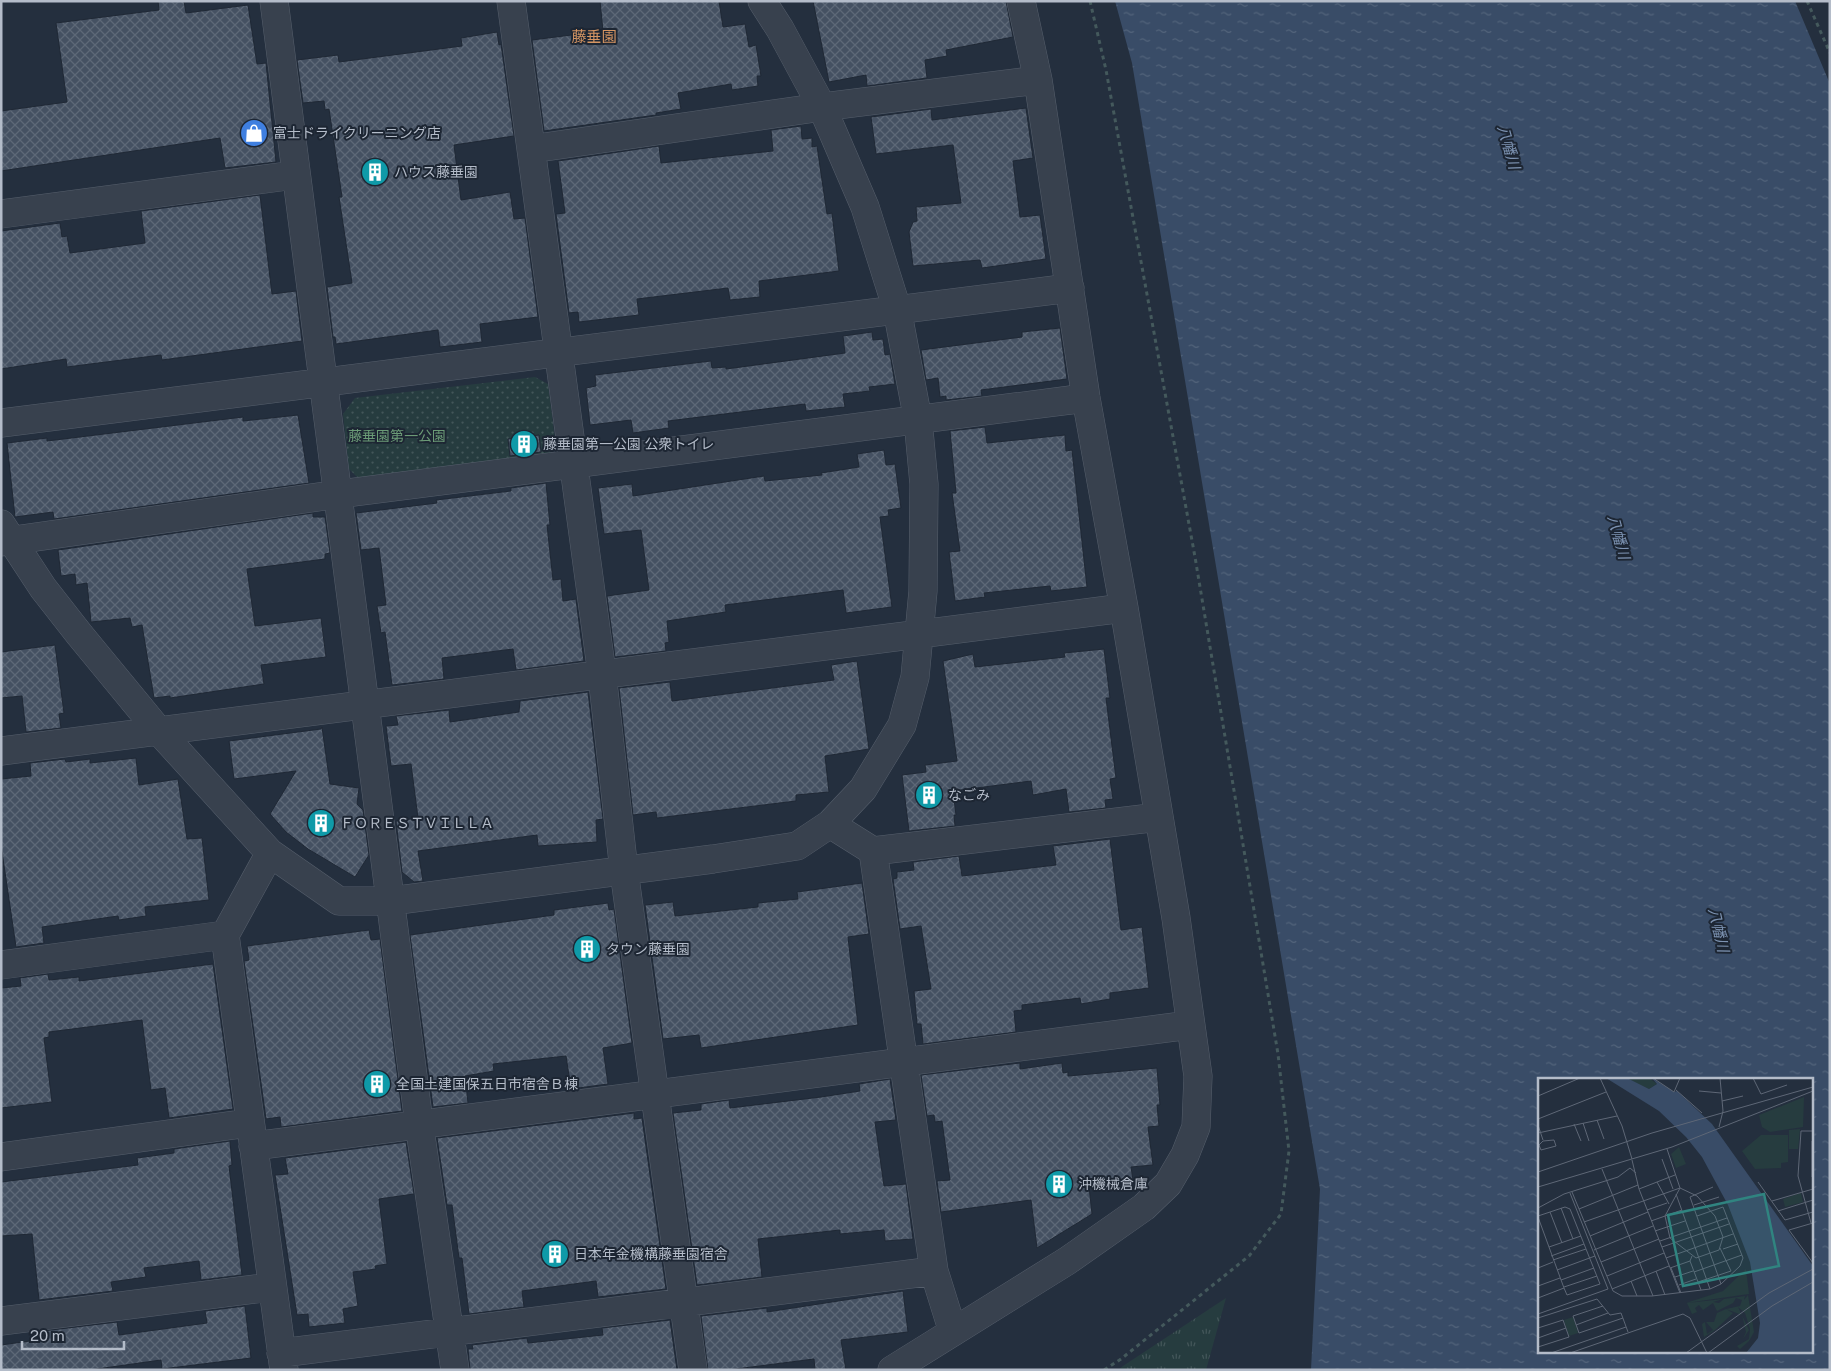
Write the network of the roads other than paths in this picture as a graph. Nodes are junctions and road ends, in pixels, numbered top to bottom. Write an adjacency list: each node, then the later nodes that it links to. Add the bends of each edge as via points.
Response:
1 (274, 1): 8 (street)
2 (511, 1): 7 (street)
3 (762, 1): 6 (street)
4 (1021, 1): 5 (street)
5 (1038, 80): 6 (street); 10 (street)
6 (822, 107): 7 (street); 11 (street, via 865,207)
7 (531, 148): 12 (street)
8 (295, 176): 9 (street); 13 (street)
9 (1, 214)
10 (1070, 288): 11 (street); 14 (street)
11 (897, 309): 12 (street); 15 (street)
12 (560, 354): 13 (street); 17 (street)
13 (324, 383): 16 (street); 18 (street)
14 (1086, 398): 15 (street); 20 (street)
15 (918, 420): 17 (street); 21 (street, via 924,484)
16 (1, 423)
17 (574, 466): 18 (street); 22 (street)
18 (339, 494): 19 (street); 23 (street)
19 (5, 536): 24 (street)
20 (1124, 608): 21 (street); 26 (street)
21 (921, 633): 22 (street); 27 (street, via 915,678 902,725 863,789)
22 (602, 674): 23 (street); 30 (street)
23 (364, 704): 24 (street); 31 (street)
24 (158, 730): 25 (street); 29 (street)
25 (1, 751)
26 (1159, 817): 28 (street); 34 (street)
27 (830, 824): 28 (street); 30 (street, via 797,846)
28 (874, 851): 35 (street)
29 (270, 853): 31 (street, via 339,901); 32 (street)
30 (624, 871): 31 (street); 36 (street)
31 (391, 901): 37 (street)
32 (225, 935): 33 (street); 38 (street)
33 (1, 965)
34 (1190, 1025): 35 (street); 45 (street, via 1198,1076 1196,1127 1186,1155 1168,1184 1120,1225)
35 (904, 1063): 36 (street); 40 (street)
36 (655, 1093): 37 (street); 42 (street)
37 (419, 1123): 38 (street); 44 (street)
38 (251, 1134): 39 (street); 41 (street)
39 (1, 1157)
40 (934, 1272): 42 (street); 45 (street)
41 (271, 1288): 43 (street); 46 (street)
42 (683, 1303): 44 (street); 48 (street)
43 (1, 1321)
44 (450, 1332): 46 (street); 47 (street)
45 (953, 1332): 49 (street)
46 (283, 1361)
47 (455, 1370)
48 (693, 1370)
49 (892, 1370)

